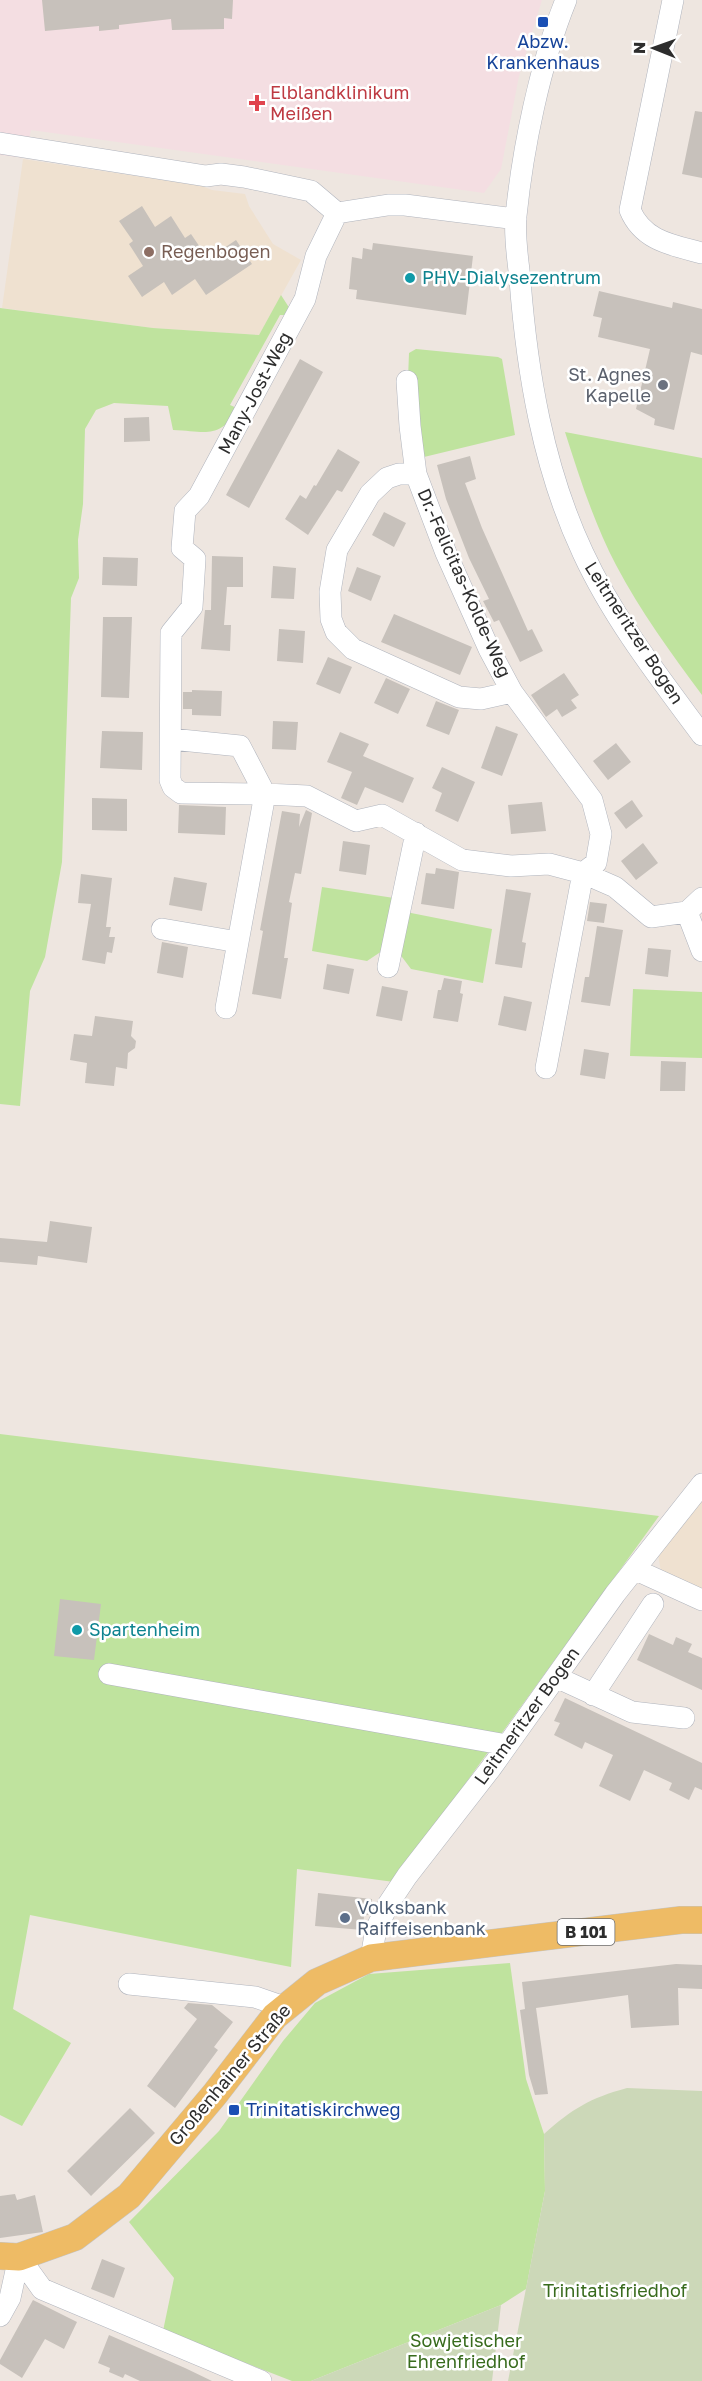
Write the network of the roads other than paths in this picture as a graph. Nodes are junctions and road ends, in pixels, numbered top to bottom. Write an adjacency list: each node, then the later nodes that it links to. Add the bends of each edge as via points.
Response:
1 (566, 0): 5 (street, Leitmeritzer Bogen, via 545,62)
2 (673, 0): 6 (street, via 630,210 642,230 661,243)
3 (0, 143): 4 (street, via 206,176 221,174 310,191)
4 (337, 213): 5 (street, via 388,204); 11 (street, Many-Jost-Weg, via 316,256 305,299 200,496 185,511 182,548 195,559 192,607 171,633)
5 (516, 219): 10 (street, Leitmeritzer Bogen, via 523,318 535,398 566,512 583,554 619,617)
6 (702, 253)
7 (407, 381): 8 (street, Dr.-Felicitas-Kolde-Weg)
8 (416, 474): 9 (street, Dr.-Felicitas-Kolde-Weg, via 446,553); 9 (street, Dr.-Felicitas-Kolde-Weg, via 387,478 370,494 338,550 330,592 331,619 336,632 353,649 459,697 481,699)
9 (512, 692): 14 (street, Dr.-Felicitas-Kolde-Weg, via 592,800 601,834 596,863)
10 (702, 735)
11 (171, 739): 12 (street, via 240,746); 12 (street, Many-Jost-Weg, via 170,780 181,793)
12 (265, 794): 13 (street, Many-Jost-Weg, via 307,796 356,820 382,815); 17 (street)
13 (416, 833): 14 (street, Many-Jost-Weg, via 462,860 511,866 549,864); 19 (street)
14 (584, 873): 15 (street, Many-Jost-Weg, via 615,887 651,917); 21 (street, Dr.-Felicitas-Kolde-Weg)
15 (694, 905): 18 (street)
16 (162, 929): 17 (street)
17 (238, 942): 20 (street)
18 (702, 951)
19 (388, 967)
20 (226, 1008)
21 (546, 1068)
22 (702, 1484): 23 (street, Leitmeritzer Bogen)
23 (636, 1570): 24 (street); 27 (street, Leitmeritzer Bogen)
24 (702, 1600)
25 (653, 1604): 28 (street)
26 (109, 1674): 30 (street)
27 (556, 1677): 28 (street); 30 (street, Leitmeritzer Bogen)
28 (593, 1695): 29 (street, via 632,1712)
29 (684, 1718)
30 (507, 1745): 32 (street, Leitmeritzer Bogen, via 388,1903 376,1929)
31 (702, 1920): 32 (main road, Großenhainer Straße / B 101)
32 (371, 1958): 34 (main road, Großenhainer Straße / B 101, via 317,1982)
33 (129, 1984): 34 (street, via 255,1997)
34 (284, 2007): 35 (main road, Großenhainer Straße / B 101, via 129,2196 75,2237)
35 (10, 2257): 36 (street, via 10,2298); 37 (street, via 42,2289)
36 (0, 2316)
37 (261, 2381)

